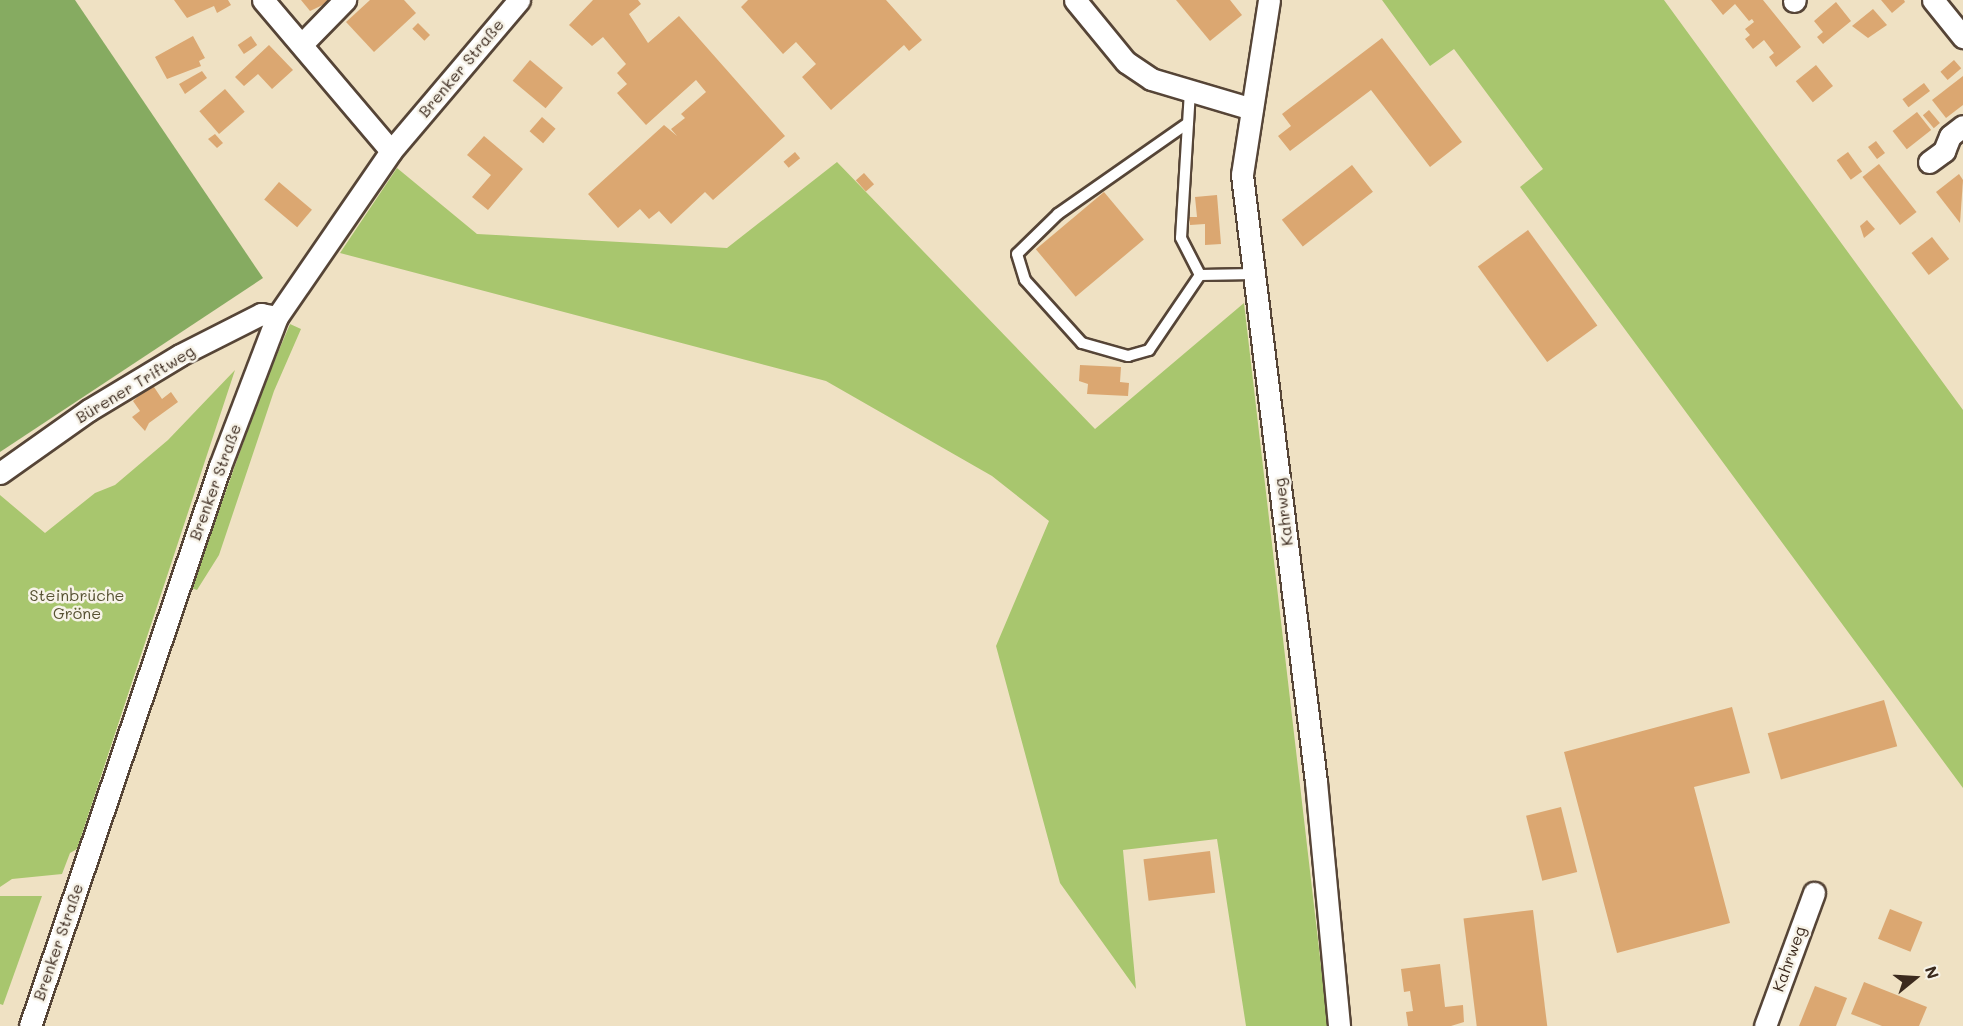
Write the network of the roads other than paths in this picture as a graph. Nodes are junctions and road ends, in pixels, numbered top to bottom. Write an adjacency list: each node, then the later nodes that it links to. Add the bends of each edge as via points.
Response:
1 (263, 0): 8 (street)
2 (345, 0): 8 (street)
3 (519, 0): 13 (street, Brenker Straße)
4 (1075, 0): 9 (street, via 1126,62 1151,79)
5 (1269, 0): 10 (street, Kahrweg)
6 (1933, 0): 7 (street)
7 (1963, 37)
8 (302, 44): 13 (street)
9 (1190, 91): 10 (street); 11 (lane)
10 (1252, 109): 15 (street, Kahrweg, via 1242,175)
11 (1188, 123): 16 (lane, via 1181,238); 16 (lane, via 1058,214 1017,254 1025,280 1082,344 1128,356 1149,350)
12 (1963, 126): 14 (street, via 1950,136 1944,151)
13 (391, 152): 17 (street, Brenker Straße)
14 (1929, 162)
15 (1254, 274): 16 (lane); 21 (street, Kahrweg, via 1316,782)
16 (1200, 275)
17 (278, 317): 18 (street, Bürener Triftweg, via 261,314 180,355 89,410); 20 (street, Brenker Straße, via 220,466)
18 (0, 473)
19 (1814, 893): 22 (street, Kahrweg)
20 (30, 1026)
21 (1338, 1026)
22 (1765, 1026)

